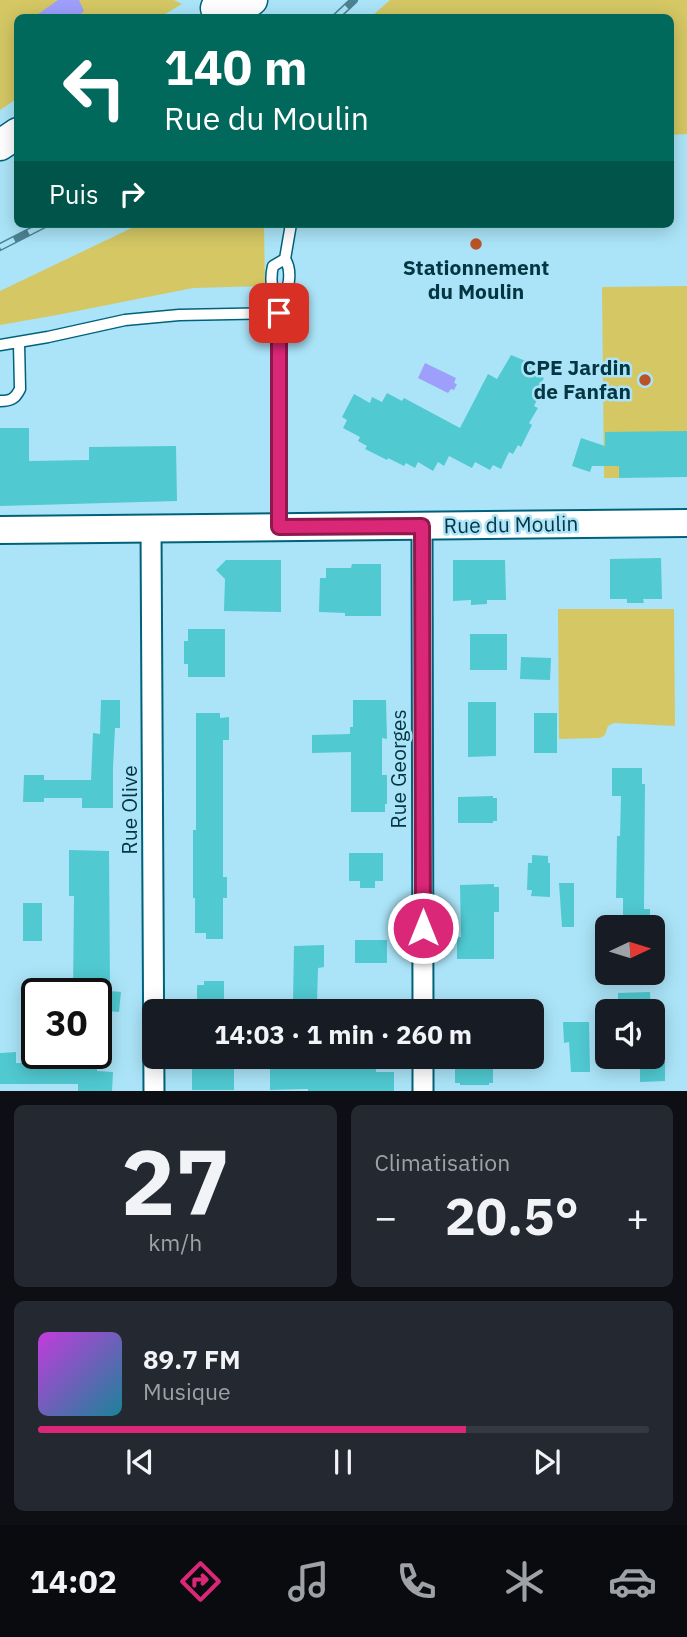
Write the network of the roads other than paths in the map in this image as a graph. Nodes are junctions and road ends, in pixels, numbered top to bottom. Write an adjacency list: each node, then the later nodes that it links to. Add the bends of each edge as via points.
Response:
1 (252, 0): 2 (main road, via 238,10)
2 (212, 6)
3 (290, 228): 4 (lane)
4 (285, 259): 5 (lane, via 290,275); 5 (lane, via 273,266 271,274)
5 (279, 313): 6 (lane, via 125,320); 11 (lane)
6 (19, 343): 7 (lane); 8 (lane, via 20,389 11,401)
7 (0, 345)
8 (0, 401)
9 (687, 523): 10 (street, Rue du Moulin)
10 (422, 526): 11 (street, Rue du Moulin); 14 (street, Rue Georges)
11 (279, 527): 12 (street, Rue du Moulin)
12 (151, 528): 13 (street, Rue du Moulin); 16 (street, Rue Olive)
13 (0, 530)
14 (423, 999)
15 (423, 1069): 17 (street)
16 (154, 1091)
17 (423, 1091)

